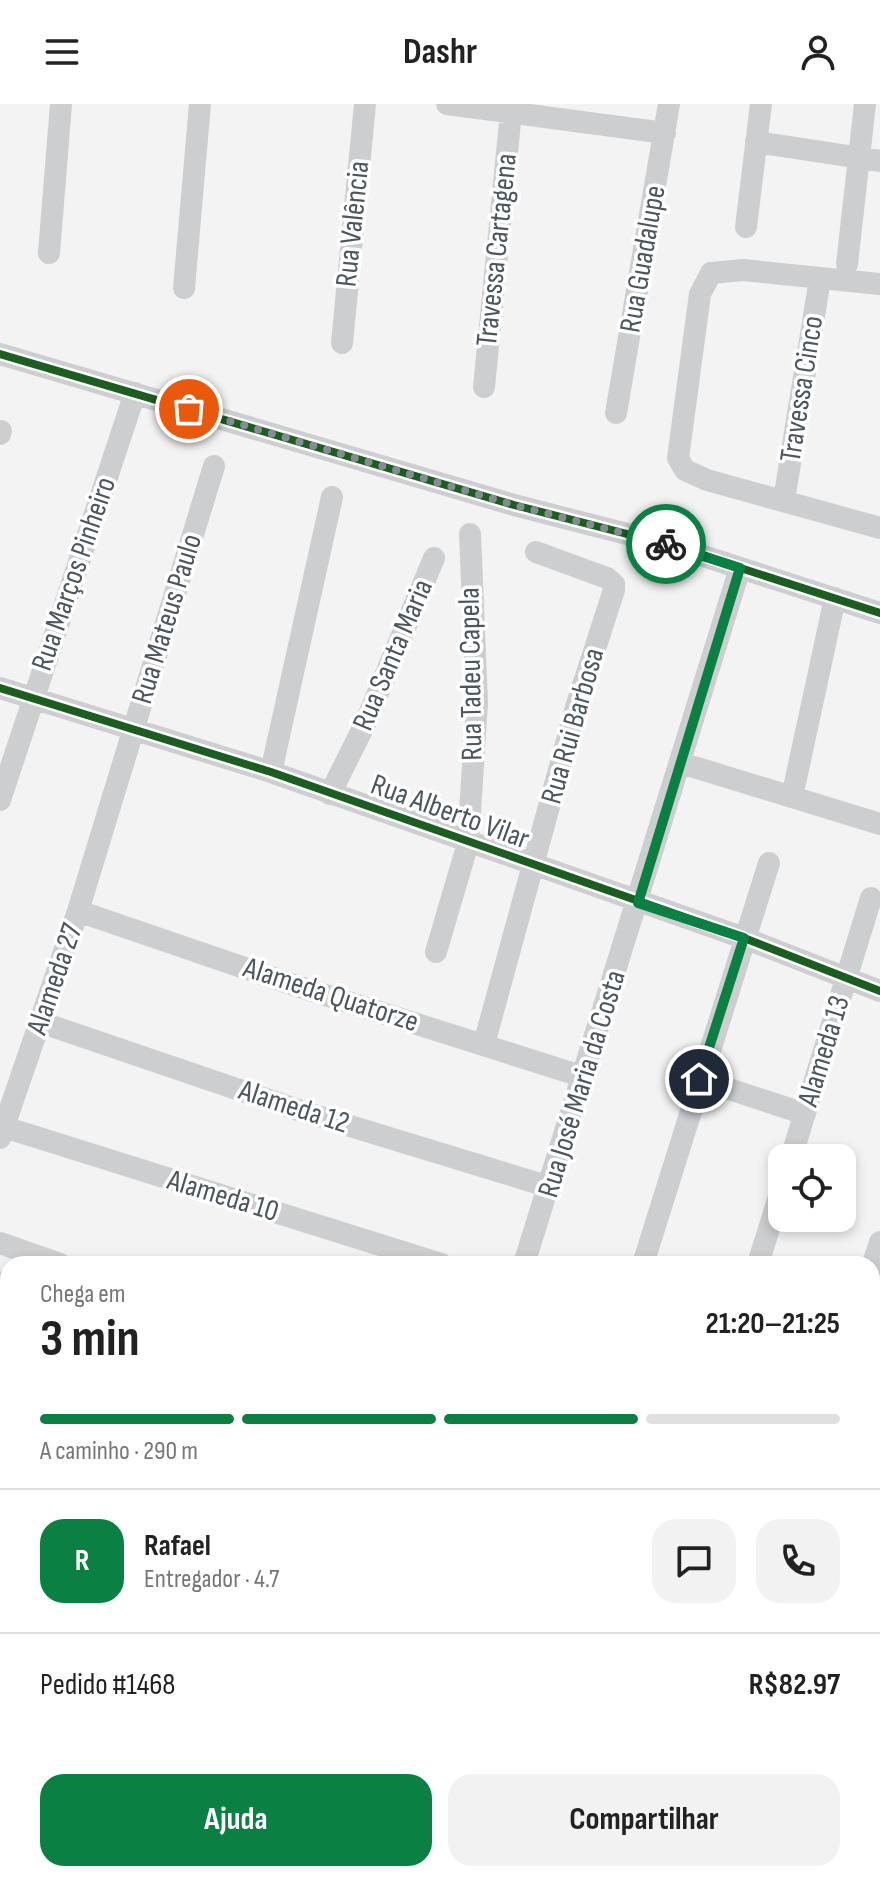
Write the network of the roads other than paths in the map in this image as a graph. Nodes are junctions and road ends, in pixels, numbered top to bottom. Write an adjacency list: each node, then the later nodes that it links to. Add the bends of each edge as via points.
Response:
1 (61, 104): 13 (street)
2 (200, 104): 17 (street)
3 (365, 104): 18 (street, Rua Valência)
4 (447, 104): 8 (street)
5 (669, 104): 9 (street, Rua Guadalupe)
6 (761, 104): 10 (street)
7 (865, 104): 11 (street)
8 (511, 112): 9 (street); 20 (street, Travessa Cartagena)
9 (665, 133): 22 (street, Rua Guadalupe)
10 (756, 142): 11 (street); 12 (street)
11 (869, 160): 14 (street)
12 (746, 227)
13 (49, 253)
14 (847, 264)
15 (820, 279): 16 (street); 25 (street, Travessa Cinco); 25 (street, via 743,270 711,273 700,294 678,458 685,470)
16 (880, 284)
17 (184, 288)
18 (342, 343)
19 (0, 354): 21 (street)
20 (484, 387)
21 (135, 393): 30 (street); 34 (street, Rua Marços Pinheiro)
22 (616, 413)
23 (214, 466): 35 (street, Rua Mateus Paulo)
24 (332, 497): 37 (street)
25 (784, 500): 26 (street)
26 (880, 528)
27 (470, 534): 42 (street, Rua Tadeu Capela, via 477,703)
28 (536, 552): 44 (street, Rua Rui Barbosa, via 607,578 614,590)
29 (434, 558): 38 (street, Rua Santa Maria)
30 (740, 568): 31 (street); 36 (street, Rua José Maria da Costa)
31 (835, 598): 32 (street); 39 (street)
32 (880, 613)
33 (0, 688): 34 (street, Rua Alberto Vilar)
34 (32, 697): 35 (street, Rua Alberto Vilar); 40 (street, Rua Marços Pinheiro)
35 (133, 727): 37 (street, Rua Alberto Vilar); 47 (street, Rua Mateus Paulo)
36 (681, 763): 39 (street); 46 (street, Rua José Maria da Costa)
37 (271, 772): 38 (street, Rua Alberto Vilar)
38 (330, 794): 42 (street, Rua Alberto Vilar)
39 (792, 797): 41 (street)
40 (0, 800)
41 (880, 824)
42 (468, 843): 44 (street, Rua Alberto Vilar); 49 (street, Rua Tadeu Capela)
43 (769, 863): 48 (street)
44 (533, 867): 46 (street, Rua Alberto Vilar); 53 (street, Rua Rui Barbosa)
45 (871, 898): 50 (street, Alameda 13)
46 (638, 903): 48 (street, Rua Alberto Vilar); 54 (street, Rua José Maria da Costa)
47 (78, 911): 52 (street, Alameda 27); 53 (street, Alameda Quatorze)
48 (744, 938): 50 (street, Rua Alberto Vilar); 55 (street)
49 (436, 952)
50 (846, 977): 51 (street, Rua Alberto Vilar); 56 (street, Alameda 13)
51 (880, 991)
52 (40, 1022): 57 (street, Alameda 27); 59 (street, Alameda 12, via 301,1111)
53 (484, 1044): 54 (street, Alameda Quatorze)
54 (584, 1077): 59 (street, Rua José Maria da Costa)
55 (699, 1079): 56 (street); 63 (street)
56 (805, 1114): 58 (street, Alameda 13)
57 (2, 1133): 61 (street, Alameda 10)
58 (795, 1144)
59 (550, 1187): 62 (street, Rua José Maria da Costa)
60 (768, 1232): 64 (street)
61 (414, 1256)
62 (527, 1256)
63 (645, 1256)
64 (760, 1256)

